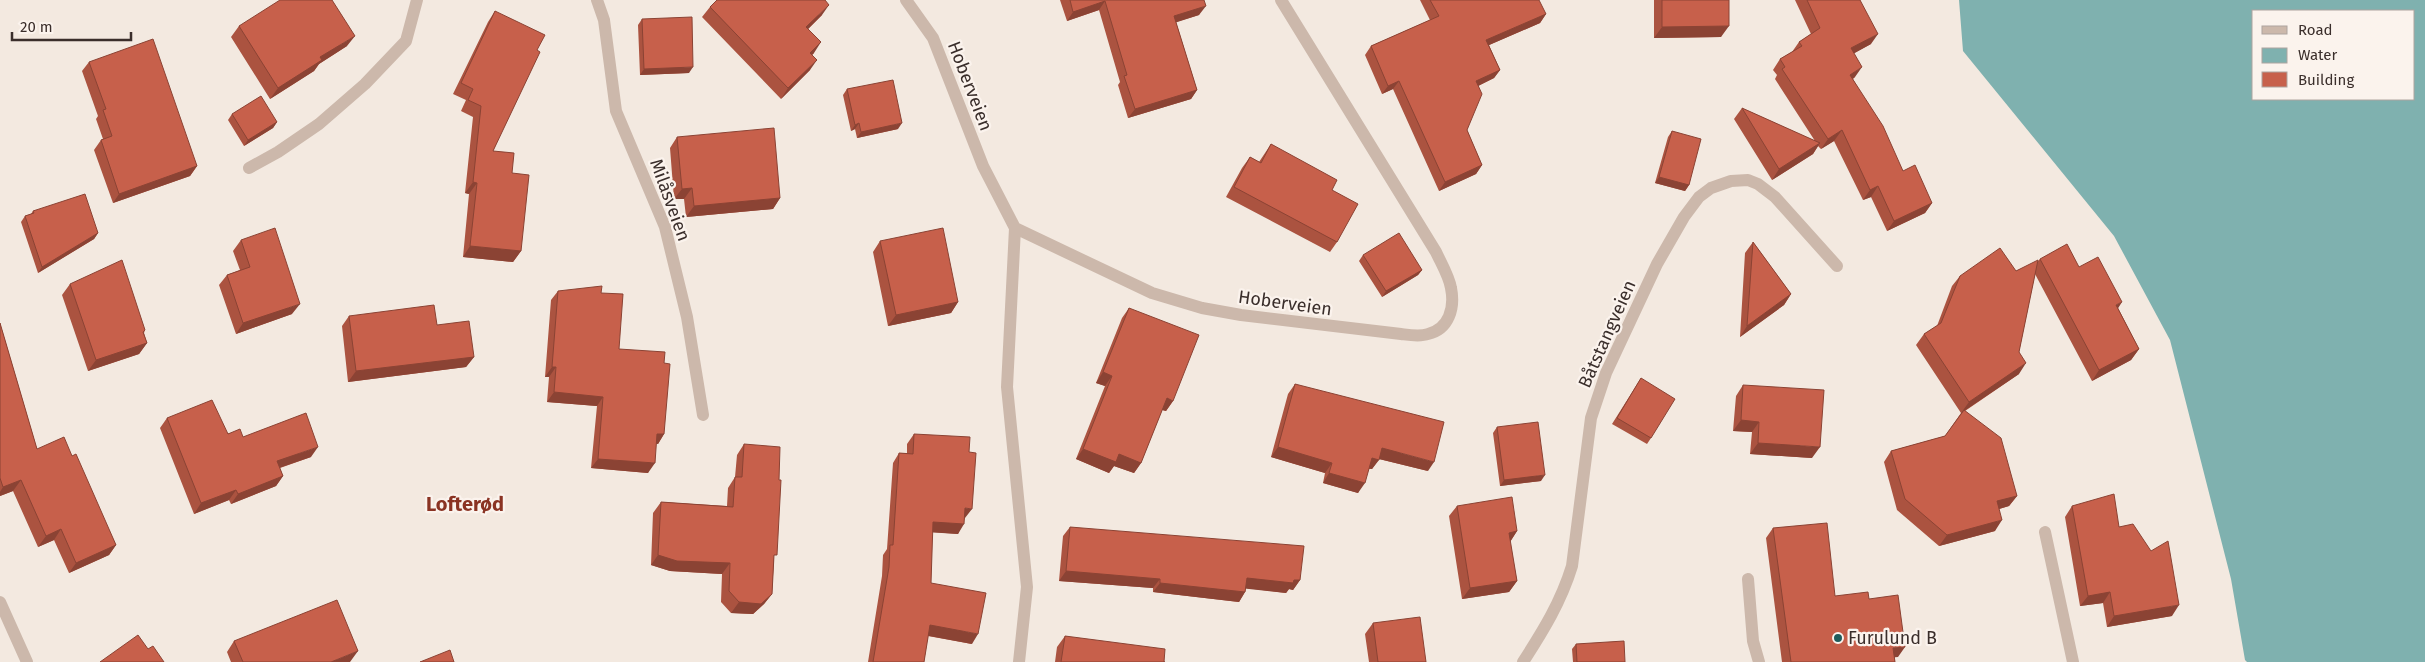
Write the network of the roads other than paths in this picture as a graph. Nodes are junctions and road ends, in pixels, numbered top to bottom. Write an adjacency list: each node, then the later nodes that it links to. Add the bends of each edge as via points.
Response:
1 (417, 0): 5 (street, via 406,41 365,84 318,124)
2 (597, 0): 8 (street, Milåsveien, via 604,20 616,111 665,226 687,317)
3 (906, 0): 6 (street, Hoberveien, via 933,38 982,166)
4 (1281, 0): 6 (street, Hoberveien, via 1436,252 1451,287 1451,310 1448,321 1440,330 1426,335 1401,334 1202,308 1152,293)
5 (249, 168)
6 (1015, 228): 13 (street, via 1007,387 1028,587)
7 (1836, 266): 14 (street, Båtstangveien, via 1774,197 1758,184 1748,180 1731,182 1710,188 1699,197 1657,264 1606,373 1591,418 1572,566 1565,589)
8 (703, 415)
9 (2045, 532): 16 (street)
10 (1748, 579): 15 (street, via 1753,641)
11 (0, 602): 12 (street)
12 (27, 662)
13 (1019, 662)
14 (1523, 662)
15 (1759, 662)
16 (2073, 662)

